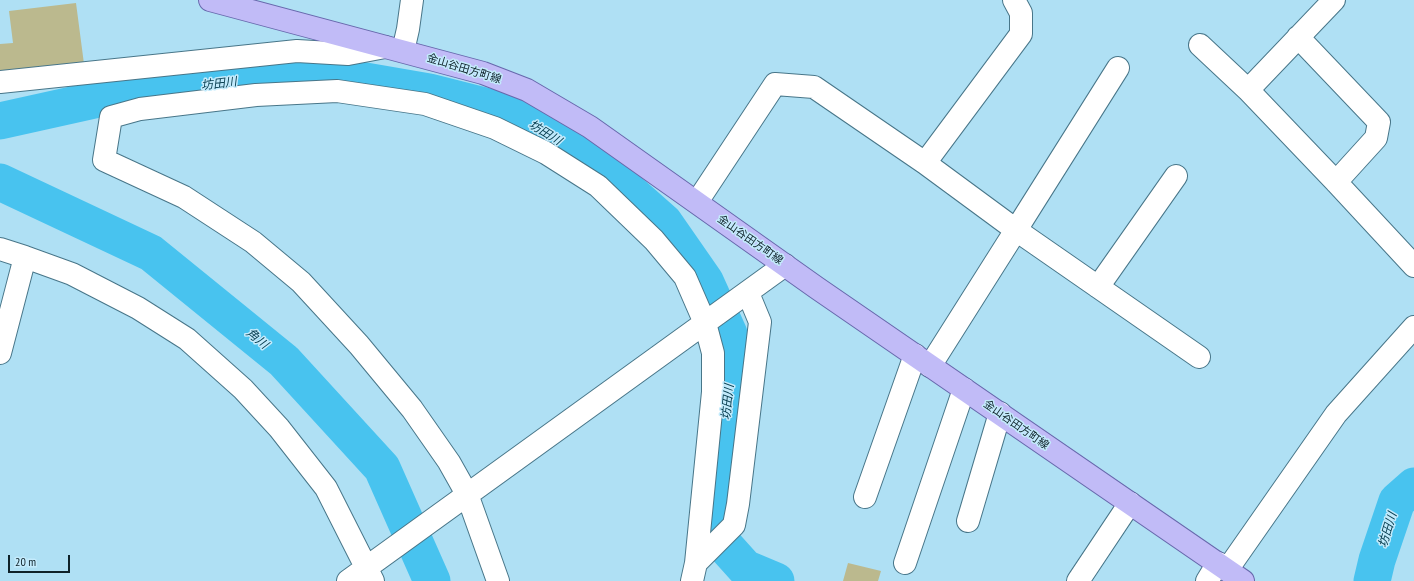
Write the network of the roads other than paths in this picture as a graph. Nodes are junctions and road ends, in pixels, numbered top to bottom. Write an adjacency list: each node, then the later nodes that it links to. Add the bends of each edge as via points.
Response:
1 (210, 0): 7 (main road, 金山谷田方町線)
2 (412, 0): 7 (street, via 408,29)
3 (1014, 0): 11 (street, via 1021,13 1021,34)
4 (1334, 0): 5 (street)
5 (1298, 37): 10 (street); 13 (street, via 1379,122 1376,138)
6 (1200, 45): 10 (street)
7 (394, 49): 9 (street, via 348,54 297,51); 14 (main road, 金山谷田方町線, via 483,72 527,90 590,126)
8 (1118, 68): 15 (street)
9 (0, 82)
10 (1248, 90): 13 (street)
11 (925, 163): 14 (street, via 814,87 775,84); 15 (street)
12 (1176, 176): 20 (street)
13 (1336, 182): 19 (street)
14 (697, 202): 18 (main road, 金山谷田方町線)
15 (1016, 230): 20 (street); 26 (street)
16 (0, 249): 17 (street)
17 (25, 257): 24 (street); 34 (street, via 72,274 138,308 187,339 243,389 279,428 326,488)
18 (786, 265): 21 (street); 26 (main road, 金山谷田方町線)
19 (1414, 266)
20 (1098, 287): 25 (street)
21 (743, 296): 22 (street); 35 (street, via 760,322 738,504 734,525)
22 (708, 321): 29 (street); 29 (street, via 685,277 654,240 598,186 546,152 488,125 425,104 337,92 256,95 140,109 111,117 104,160 184,197 253,242 301,282 359,345 412,409 450,462); 35 (street, via 713,353 713,392)
23 (1414, 327): 36 (street, via 1336,414)
24 (0, 352)
25 (1200, 357)
26 (922, 360): 27 (main road, 金山谷田方町線); 30 (street)
27 (964, 389): 28 (main road, 金山谷田方町線); 33 (street)
28 (1000, 414): 31 (main road, 金山谷田方町線); 32 (street)
29 (465, 496): 34 (street); 38 (street)
30 (865, 498)
31 (1130, 503): 36 (main road, 金山谷田方町線); 39 (street)
32 (968, 521)
33 (905, 562)
34 (370, 571): 37 (street)
35 (694, 572)
36 (1224, 574)
37 (348, 581)
38 (498, 581)
39 (1078, 581)

